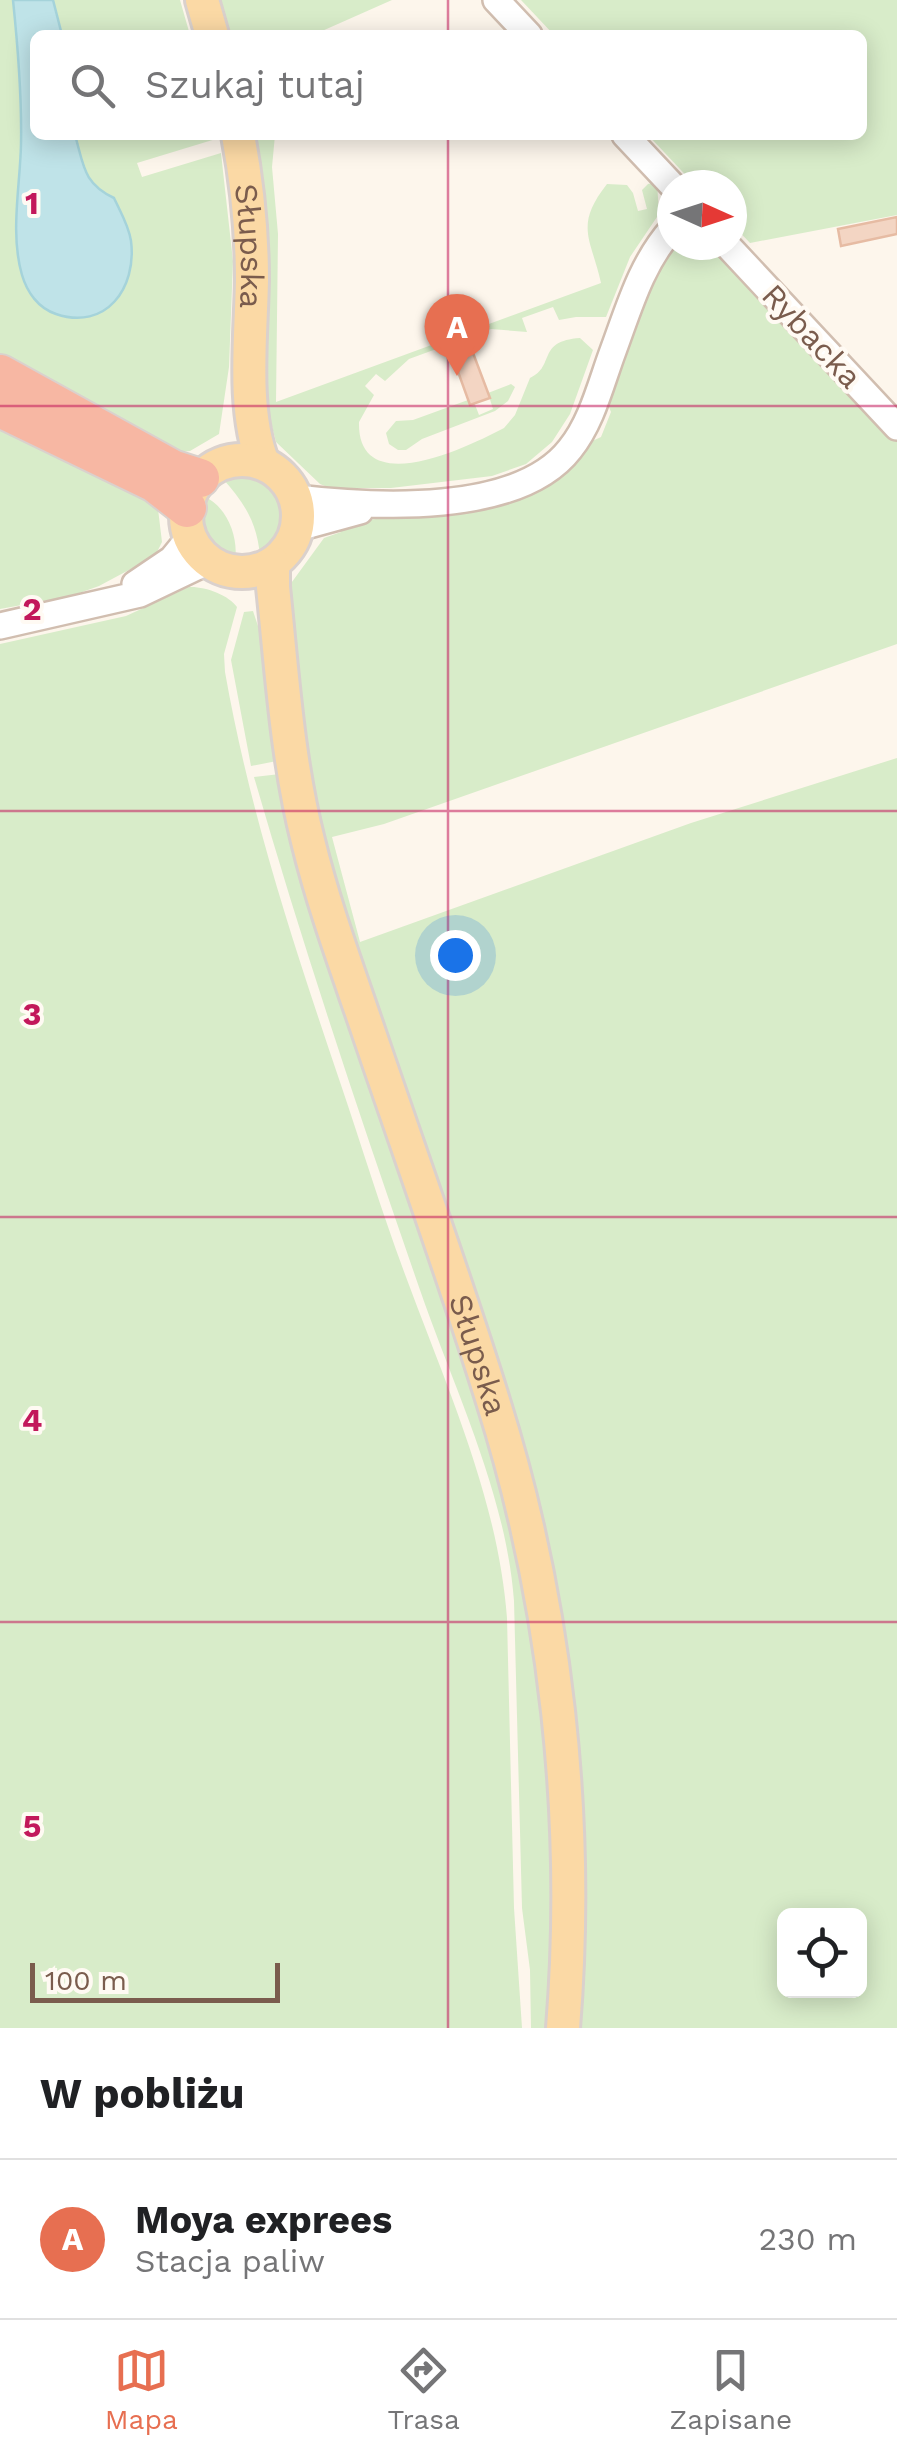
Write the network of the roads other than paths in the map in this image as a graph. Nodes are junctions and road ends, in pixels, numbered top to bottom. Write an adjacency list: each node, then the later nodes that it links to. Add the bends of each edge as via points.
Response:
1 (202, 0): 3 (main road)
2 (496, 0): 4 (street)
3 (211, 30)
4 (525, 30)
5 (239, 140): 13 (main road, Słupska, via 248,195 256,442)
6 (630, 140): 7 (street)
7 (658, 170)
8 (657, 248): 14 (street, via 586,424 561,460 534,480 508,492 332,517)
9 (742, 260): 12 (street, Rybacka)
10 (0, 374): 13 (highway, via 172,469)
11 (0, 408): 13 (highway, via 155,482)
12 (897, 427)
13 (213, 501): 14 (main road, via 284,478); 15 (main road, via 233,571); 16 (street, via 172,559 151,574 96,605)
14 (297, 513): 15 (main road, via 289,548)
15 (259, 568): 17 (main road, Słupska, via 314,868 494,1401 531,1542 554,1676 564,1794)
16 (0, 626)
17 (563, 2028)

